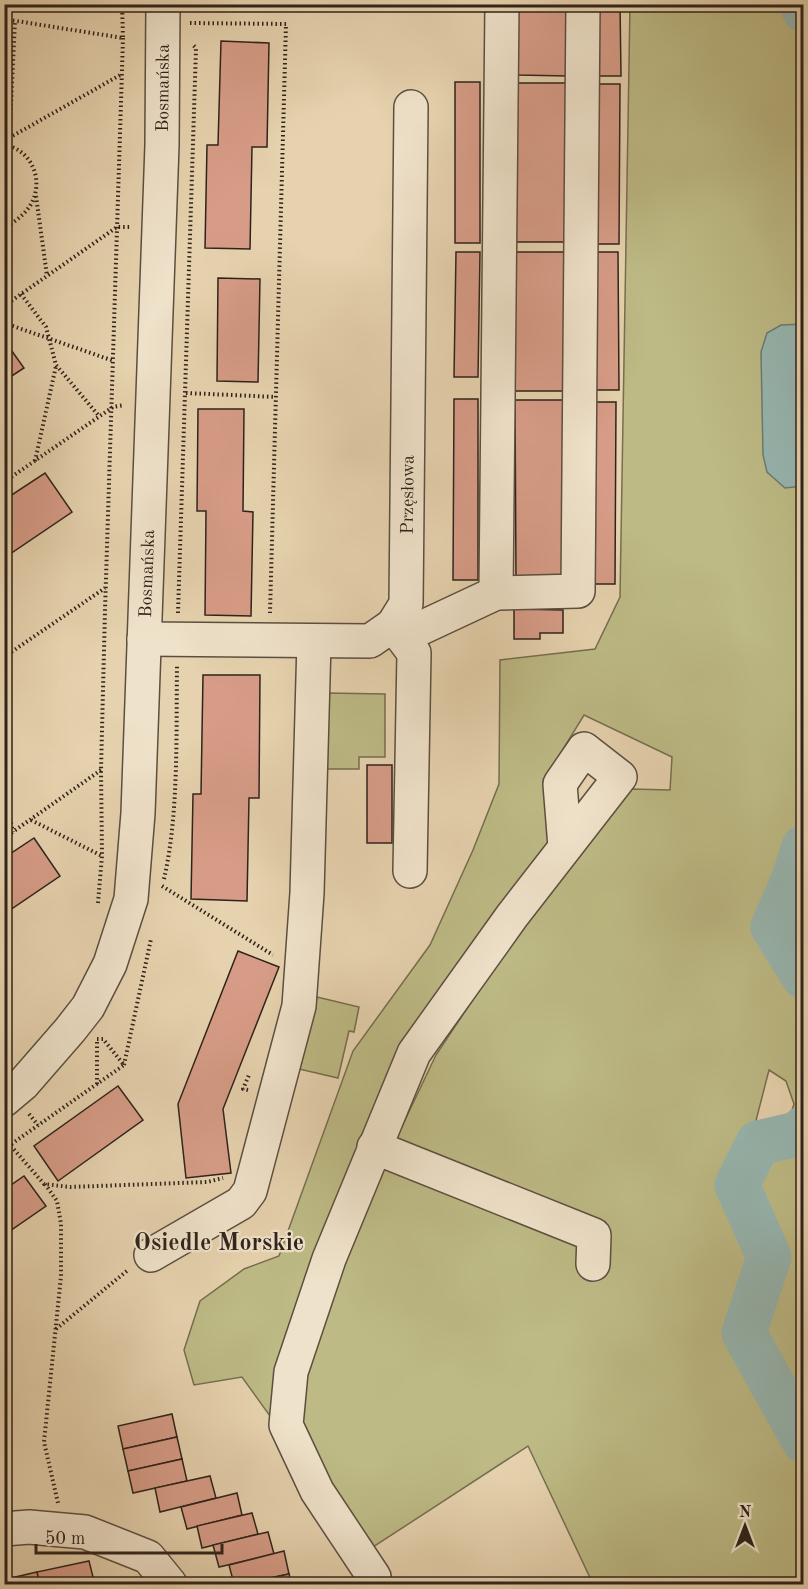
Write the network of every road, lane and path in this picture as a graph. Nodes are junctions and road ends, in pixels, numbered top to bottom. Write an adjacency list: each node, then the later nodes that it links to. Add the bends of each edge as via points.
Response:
1 (122, 4): 7 (path)
2 (502, 4): 33 (street)
3 (583, 4): 33 (street, via 578,591)
4 (174, 14): 13 (street, Bosmańska); 26 (path, via 286,24)
5 (4, 19): 6 (path)
6 (15, 21): 7 (path); 10 (path)
7 (123, 38): 8 (path)
8 (122, 74): 10 (path); 14 (path)
9 (411, 106): 34 (street, Przęsłowa, via 406,604)
10 (9, 138): 11 (path)
11 (7, 145): 12 (path, via 25,154 33,166)
12 (35, 195): 15 (path, via 28,209); 16 (path)
13 (159, 226): 14 (path); 27 (street, Bosmańska)
14 (117, 227): 16 (path); 23 (path)
15 (4, 228)
16 (47, 276): 18 (path)
17 (4, 294): 19 (path)
18 (21, 294): 19 (path); 22 (path, via 46,327)
19 (10, 302): 20 (path)
20 (4, 306)
21 (4, 323): 22 (path)
22 (50, 339): 23 (path); 24 (path)
23 (114, 361): 28 (path)
24 (56, 365): 29 (path); 30 (path)
25 (186, 393): 26 (path)
26 (276, 397): 36 (path)
27 (152, 406): 28 (path); 35 (street, Bosmańska)
28 (112, 407): 29 (path); 32 (path)
29 (99, 416): 30 (path)
30 (35, 461): 31 (path)
31 (4, 482)
32 (105, 588): 38 (path); 39 (path)
33 (496, 593): 34 (street, via 419,629)
34 (393, 625): 37 (street, via 370,641); 48 (street, via 414,652)
35 (144, 639): 36 (street); 46 (street, Bosmańska)
36 (269, 641): 37 (street)
37 (314, 642): 59 (street, via 307,893 299,1006 250,1191 241,1203)
38 (4, 657)
39 (101, 770): 41 (path); 45 (path)
40 (4, 792): 42 (path)
41 (31, 820): 42 (path); 45 (path)
42 (13, 832): 43 (path)
43 (4, 838)
44 (565, 847): 56 (street, via 414,1053)
45 (102, 856): 46 (path); 50 (path)
46 (134, 857): 47 (path); 55 (street, Bosmańska, via 131,899 110,964 87,1007 23,1084)
47 (168, 861)
48 (410, 871)
49 (162, 886): 51 (path)
50 (97, 909)
51 (276, 957)
52 (251, 1069): 54 (path, via 243,1089)
53 (97, 1084): 53 (path, via 124,1065 103,1039 97,1039); 58 (path, via 10,1145)
54 (254, 1092)
55 (4, 1100)
56 (374, 1147): 60 (street, via 594,1234); 65 (street, via 329,1259 291,1372 286,1425 317,1491 374,1577)
57 (225, 1178): 58 (path, via 70,1187)
58 (44, 1184): 61 (path, via 57,1201 62,1224)
59 (151, 1255): 61 (path)
60 (593, 1264)
61 (56, 1329): 63 (path, via 44,1442)
62 (4, 1530): 63 (street)
63 (64, 1530): 64 (street, via 85,1532 148,1557)
64 (170, 1584)
65 (371, 1584)

